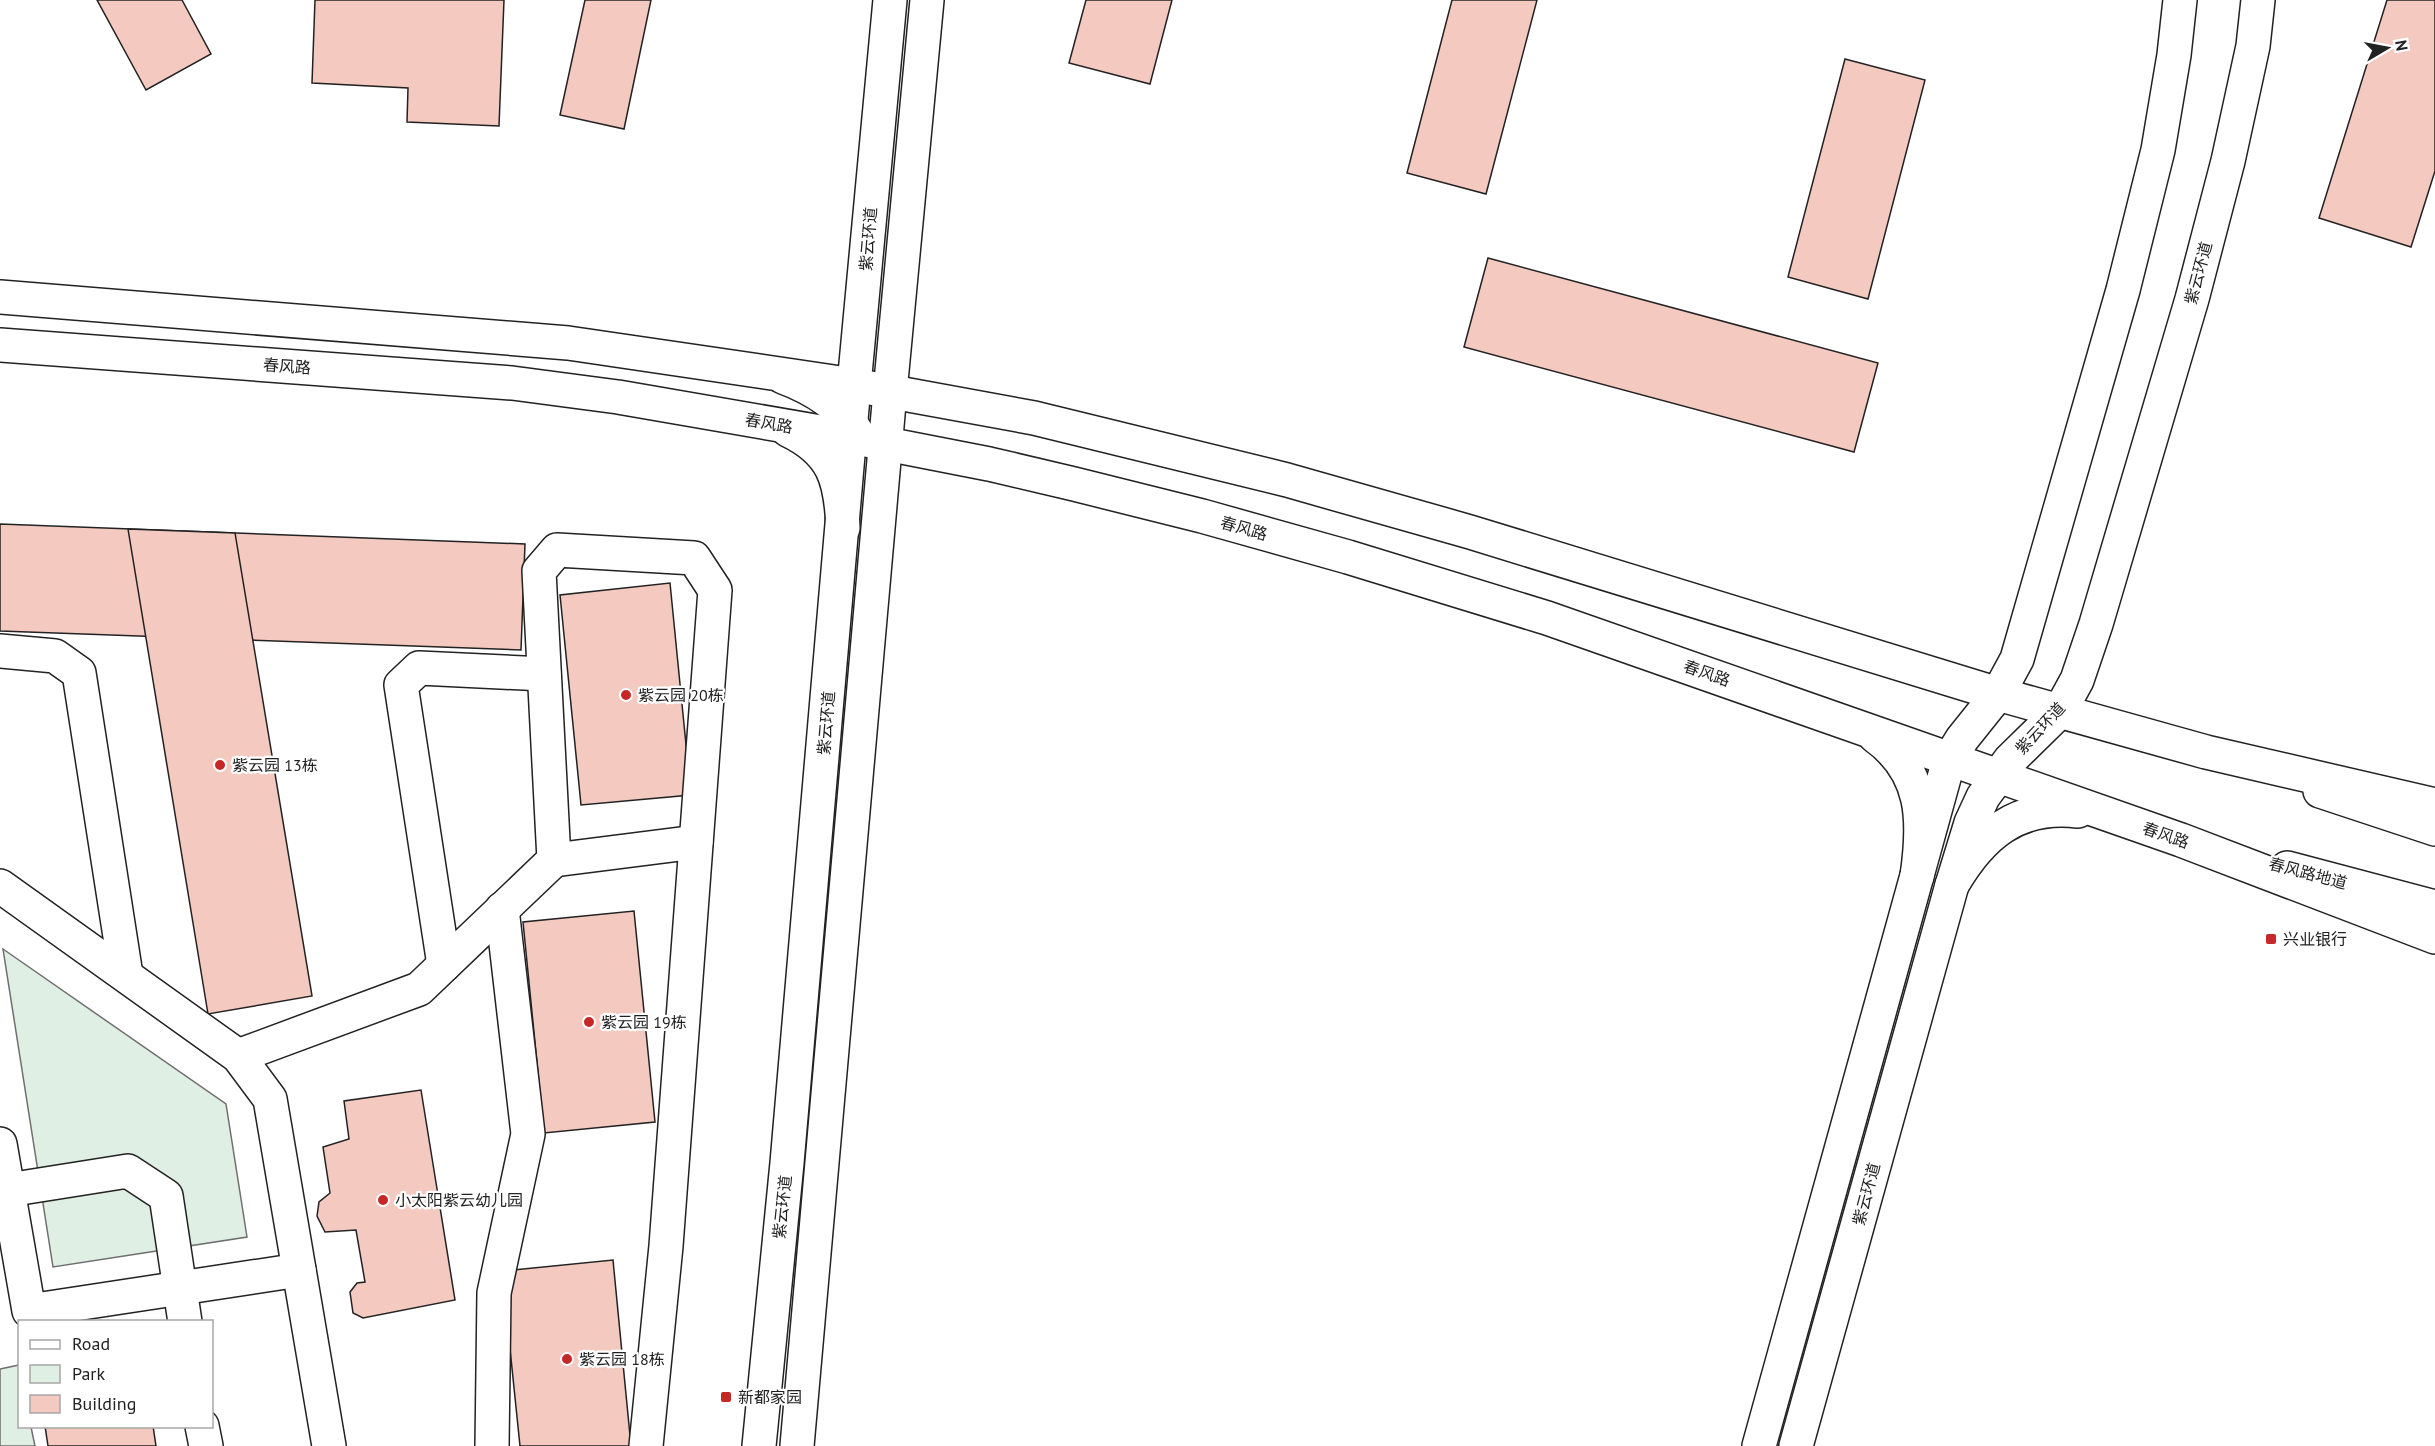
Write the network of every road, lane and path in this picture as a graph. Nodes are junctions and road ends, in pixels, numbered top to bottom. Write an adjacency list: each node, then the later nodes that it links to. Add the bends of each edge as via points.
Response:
1 (890, 0): 8 (street, 紫云环道)
2 (927, 0): 9 (street, 紫云环道)
3 (2180, 0): 15 (street, via 2158,150 2123,290 2017,659)
4 (2258, 0): 16 (street, 紫云环道, via 2253,46 2228,161 2192,299 2096,624 2077,680)
5 (0, 297): 7 (street, via 568,343)
6 (0, 345): 10 (street, 春风路, via 512,383)
7 (780, 376): 8 (street); 11 (street, via 826,398)
8 (854, 386): 9 (street); 11 (street, 紫云环道)
9 (890, 392): 11 (street, 紫云环道); 15 (street, via 1034,418 1287,480)
10 (779, 425): 11 (street, 春风路); 12 (street, via 808,441 829,462 839,487)
11 (862, 436): 12 (street, 紫云环道); 17 (street, 春风路, via 1074,484 1348,556 1547,618); 47 (street, via 878,540)
12 (843, 528): 46 (street, 紫云环道)
13 (0, 651): 34 (street, via 55,656 79,673)
14 (544, 674): 25 (street, via 539,571 557,550 694,558 715,590); 26 (street); 33 (street, via 419,668 401,685)
15 (1998, 694): 16 (street); 19 (street)
16 (2060, 711): 18 (street); 20 (street, 紫云环道)
17 (1862, 727): 19 (street, 春风路); 27 (street, via 1890,748 1912,779 1922,819)
18 (2206, 752): 21 (street); 23 (street)
19 (1948, 760): 20 (street, 春风路); 27 (street)
20 (1997, 776): 22 (street, 春风路); 28 (street, 紫云环道, via 1971,823)
21 (2435, 805)
22 (2113, 816): 24 (street, 春风路); 28 (street, via 2055,810 2016,820 1984,840)
23 (2435, 829)
24 (2181, 840): 30 (street, 春风路地道); 32 (street, 春风路)
25 (696, 842): 26 (street); 45 (street, via 666,1246)
26 (554, 860): 31 (street)
27 (1917, 876): 48 (street)
28 (1952, 885): 49 (street, 紫云环道)
29 (0, 886): 34 (street)
30 (2435, 907)
31 (502, 909): 33 (street); 44 (street, via 528,1134 494,1293)
32 (2435, 937)
33 (444, 965): 35 (street, via 419,989)
34 (126, 975): 35 (street)
35 (238, 1056): 38 (street, via 270,1099)
36 (0, 1144): 37 (street)
37 (8, 1190): 39 (street, via 128,1172 166,1196); 39 (street, via 29,1311)
38 (299, 1270): 39 (street); 43 (street)
39 (179, 1288): 40 (street)
40 (185, 1320)
41 (202, 1428): 42 (street)
42 (206, 1446)
43 (329, 1446)
44 (492, 1446)
45 (646, 1446)
46 (759, 1446)
47 (797, 1446)
48 (1759, 1446)
49 (1797, 1446)

